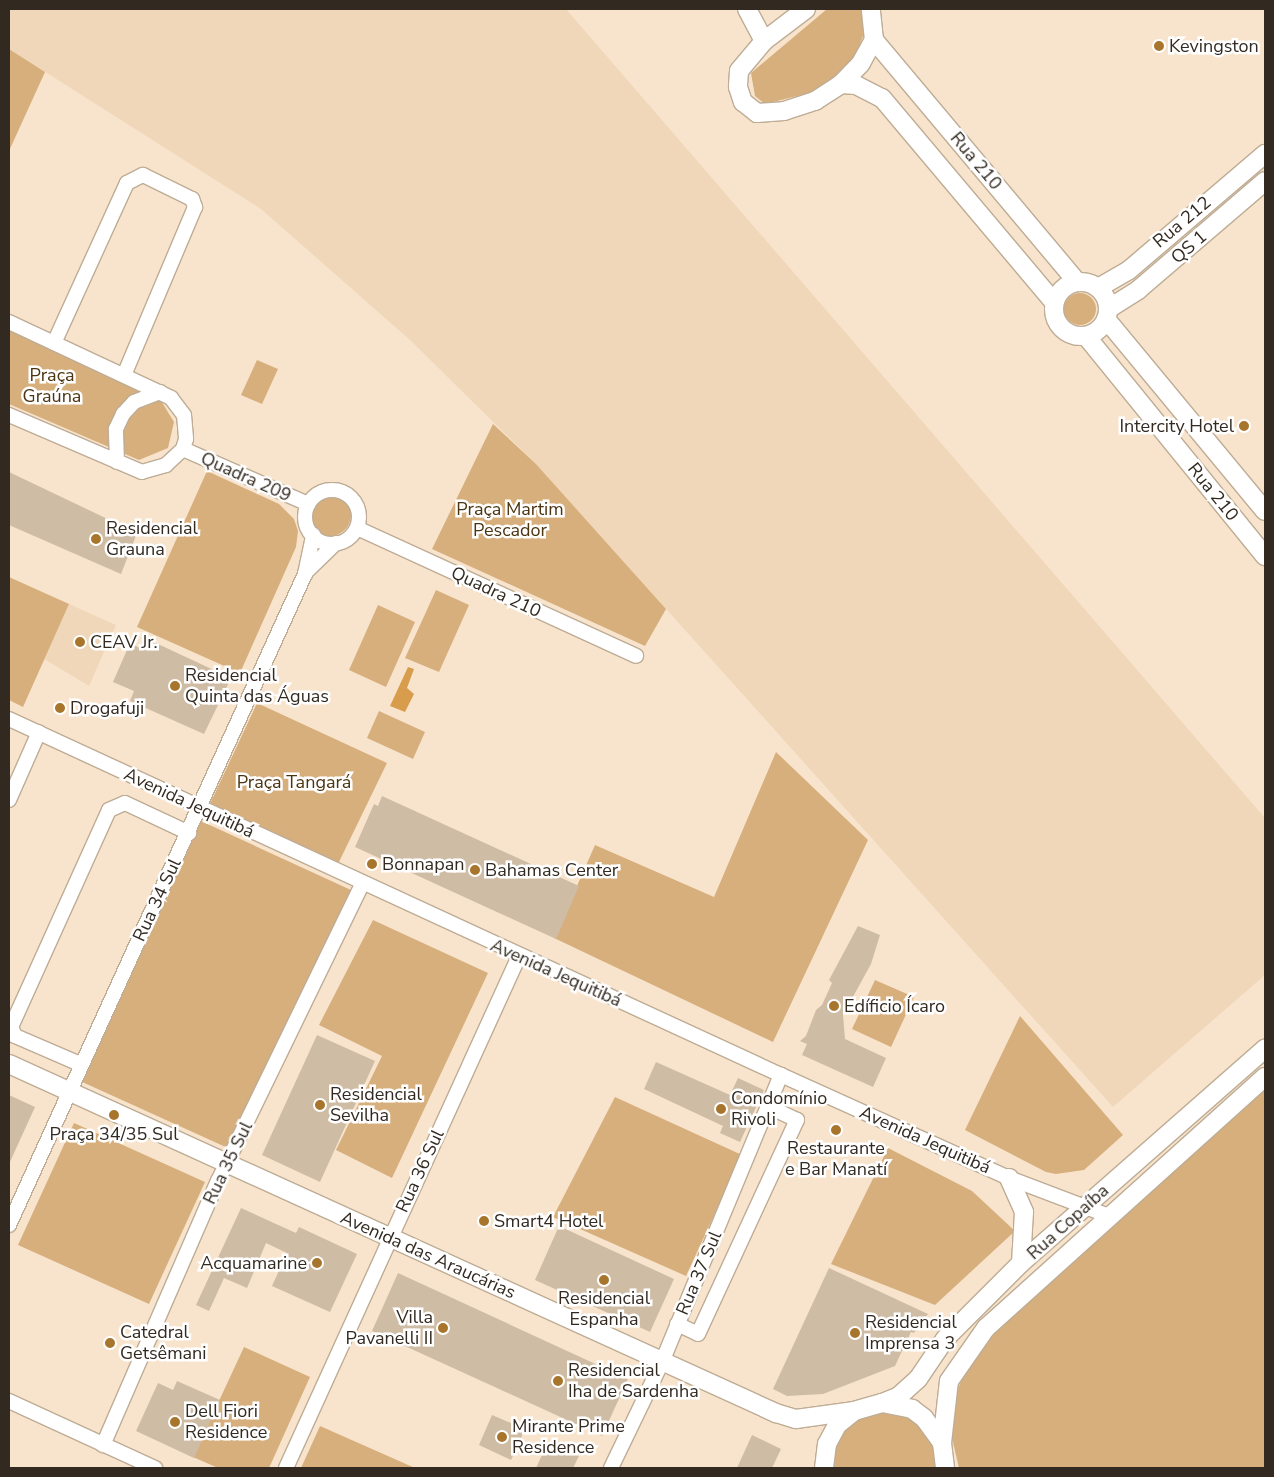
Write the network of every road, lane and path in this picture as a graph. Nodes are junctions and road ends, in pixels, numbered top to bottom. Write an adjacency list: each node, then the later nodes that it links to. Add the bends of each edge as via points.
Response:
1 (747, 9): 5 (main road)
2 (806, 9): 5 (main road)
3 (871, 9): 4 (main road)
4 (874, 40): 6 (main road, via 861,63); 9 (main road, Rua 210)
5 (764, 41): 6 (main road, via 739,71 738,87 743,102 757,112 784,111 815,101)
6 (841, 84): 11 (main road, Rua 210, via 856,85 882,98)
7 (1265, 154): 10 (main road, Rua 212, via 1129,270)
8 (1265, 182): 12 (main road, QS 1)
9 (1077, 282): 10 (main road); 11 (main road, via 1062,288)
10 (1098, 288): 12 (main road)
11 (1054, 302): 14 (main road, via 1055,320 1060,328)
12 (1107, 314): 14 (main road); 22 (main road, Rua 210)
13 (9, 322): 15 (street, Quadra 209)
14 (1086, 336): 26 (main road, Rua 210)
15 (54, 342): 16 (street, Quadra 209); 16 (street, via 127,183 143,175 192,199 195,207)
16 (124, 375): 17 (street, Quadra 209)
17 (160, 392): 19 (street, Quadra 209, via 178,404 184,415); 20 (street, via 134,402 123,414 116,429)
18 (9, 415): 20 (street, Quadra 209)
19 (183, 449): 20 (street, Quadra 209, via 154,471 142,472); 21 (street, Quadra 209)
20 (117, 462)
21 (308, 504): 23 (street, via 314,497 331,490 348,495 358,510); 24 (street, via 306,520)
22 (1265, 511)
23 (356, 528): 25 (street); 28 (street, Quadra 210)
24 (313, 535): 25 (street); 27 (street, Rua 34 Sul)
25 (336, 543): 27 (street, Rua 34 Sul)
26 (1265, 556)
27 (305, 574): 32 (street, Rua 34 Sul)
28 (636, 656)
29 (9, 719): 30 (street, Avenida Jequitibá)
30 (39, 732): 31 (street); 32 (street, Avenida Jequitibá)
31 (9, 800)
32 (201, 808): 33 (street, Rua 34 Sul); 34 (street, Avenida Jequitibá)
33 (189, 833): 38 (street, Rua 34 Sul); 38 (street, via 125,803 109,810 11,1027 15,1036)
34 (362, 885): 35 (street, Avenida Jequitibá); 43 (street, Rua 35 Sul)
35 (519, 956): 39 (street, Avenida Jequitibá); 48 (street, Rua 36 Sul)
36 (1265, 1049): 45 (main road, Rua Copaíba)
37 (9, 1064): 41 (main road, Avenida das Araucárias)
38 (80, 1064): 41 (street, Rua 34 Sul)
39 (781, 1075): 42 (street, Rua 37 Sul); 44 (street, Avenida Jequitibá)
40 (1265, 1076): 46 (main road, Rua Copaíba)
41 (66, 1093): 43 (main road, Avenida das Araucárias); 47 (street, Rua 34 Sul)
42 (769, 1107): 50 (street, Rua 37 Sul); 50 (street, via 797,1120 698,1334)
43 (226, 1165): 48 (main road, Avenida das Araucárias); 56 (street, Rua 35 Sul)
44 (1009, 1178): 45 (street, Avenida Jequitibá); 49 (main road, via 1024,1212)
45 (1083, 1207): 46 (street, Avenida Jequitibá); 49 (main road, Rua Copaíba)
46 (1109, 1216): 55 (main road, Rua Copaíba, via 986,1328 965,1354 949,1381)
47 (9, 1225)
48 (391, 1235): 51 (main road, Avenida das Araucárias); 59 (street, Rua 36 Sul)
49 (1021, 1263): 53 (main road, Rua Copaíba, via 945,1339 918,1379 900,1396)
50 (677, 1324): 51 (street, Rua 37 Sul)
51 (662, 1362): 54 (main road, Avenida das Araucárias, via 796,1419); 60 (street, Rua 37 Sul)
52 (9, 1401): 56 (street)
53 (882, 1403): 54 (main road, Rua Copaíba); 55 (main road, via 912,1409 924,1418)
54 (854, 1411): 61 (main road, via 838,1425 827,1444)
55 (942, 1443): 57 (main road)
56 (103, 1445): 58 (street)
57 (946, 1467)
58 (155, 1468)
59 (286, 1468)
60 (611, 1468)
61 (824, 1468)

